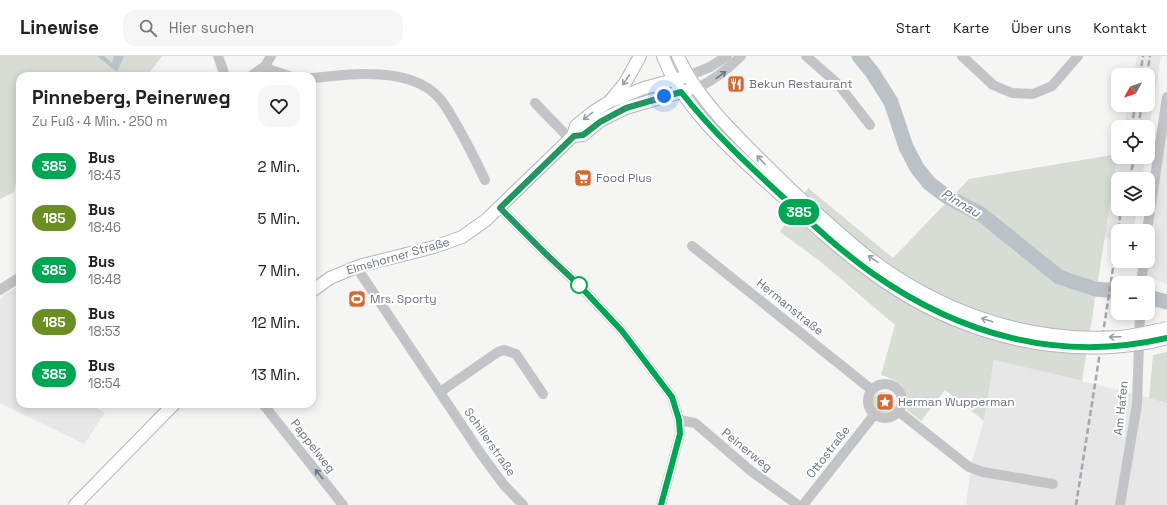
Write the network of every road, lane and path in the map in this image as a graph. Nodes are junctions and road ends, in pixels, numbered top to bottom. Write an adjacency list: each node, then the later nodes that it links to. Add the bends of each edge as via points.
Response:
1 (218, 56): 12 (street)
2 (271, 56): 11 (street)
3 (640, 56): 21 (main road, Elmshorner Straße, one-way to 21, via 625,83)
4 (663, 56): 17 (main road)
5 (678, 56): 15 (main road)
6 (727, 56): 15 (street, Elmshorner Straße, via 710,67)
7 (741, 56): 18 (street, Elmshorner Straße, one-way to 7, via 727,70)
8 (806, 56): 23 (street, via 838,84)
9 (962, 56): 10 (street, via 993,85 1012,93 1033,94 1052,86)
10 (1078, 56)
11 (265, 66): 13 (street); 14 (street)
12 (224, 72)
13 (257, 72)
14 (277, 72)
15 (688, 76): 17 (main road, Elmshorner Straße); 18 (main road)
16 (316, 78): 25 (street, via 380,74 425,87 440,98 446,107)
17 (674, 80): 19 (main road); 21 (main road, Elmshorner Straße, via 644,88)
18 (697, 88): 19 (main road, Elmshorner Straße); 26 (main road, one-way to 18)
19 (681, 92): 24 (main road, Elmshorner Straße, via 626,108 583,135); 26 (main road, via 720,136)
20 (1167, 97): 28 (street)
21 (609, 102): 24 (main road, Elmshorner Straße, one-way to 24, via 576,126)
22 (535, 104): 24 (street)
23 (870, 124)
24 (572, 137): 27 (main road, Elmshorner Straße)
25 (485, 180)
26 (785, 192): 35 (main road, one-way to 26, bridge, via 1121,336 1085,338 1039,333 985,320 938,300 898,277); 36 (main road, bridge, via 842,249 872,273 937,311 987,332 1032,342 1082,347 1113,347)
27 (500, 208): 30 (main road, Elmshorner Straße, via 462,237 434,247); 44 (street, via 622,331 672,397)
28 (1148, 224)
29 (692, 246): 37 (street, Hermanstraße)
30 (359, 266): 32 (main road, Elmshorner Straße, via 330,278); 38 (street, Schillerstraße, via 361,274)
31 (16, 280): 33 (street)
32 (316, 288)
33 (0, 290)
34 (1140, 320): 52 (street, Am Hafen, via 1137,404)
35 (1167, 328)
36 (1167, 338)
37 (872, 390): 42 (street, via 885,384 894,387 901,395); 43 (street, via 868,405)
38 (440, 392): 39 (street, via 504,350 516,354); 48 (street, Schillerstraße, via 504,485)
39 (544, 394)
40 (170, 408): 46 (main road)
41 (266, 408): 47 (street, Pappelweg, one-way to 41)
42 (898, 412): 43 (street, via 890,418); 45 (street, via 969,467 983,472)
43 (874, 415): 51 (street, Ottostraße)
44 (679, 420): 49 (street, via 680,434); 50 (street, Peinerweg, via 695,423 751,472)
45 (1053, 484)
46 (80, 503)
47 (343, 505)
48 (523, 505)
49 (661, 505)
50 (798, 505)
51 (803, 505)
52 (1120, 505)

